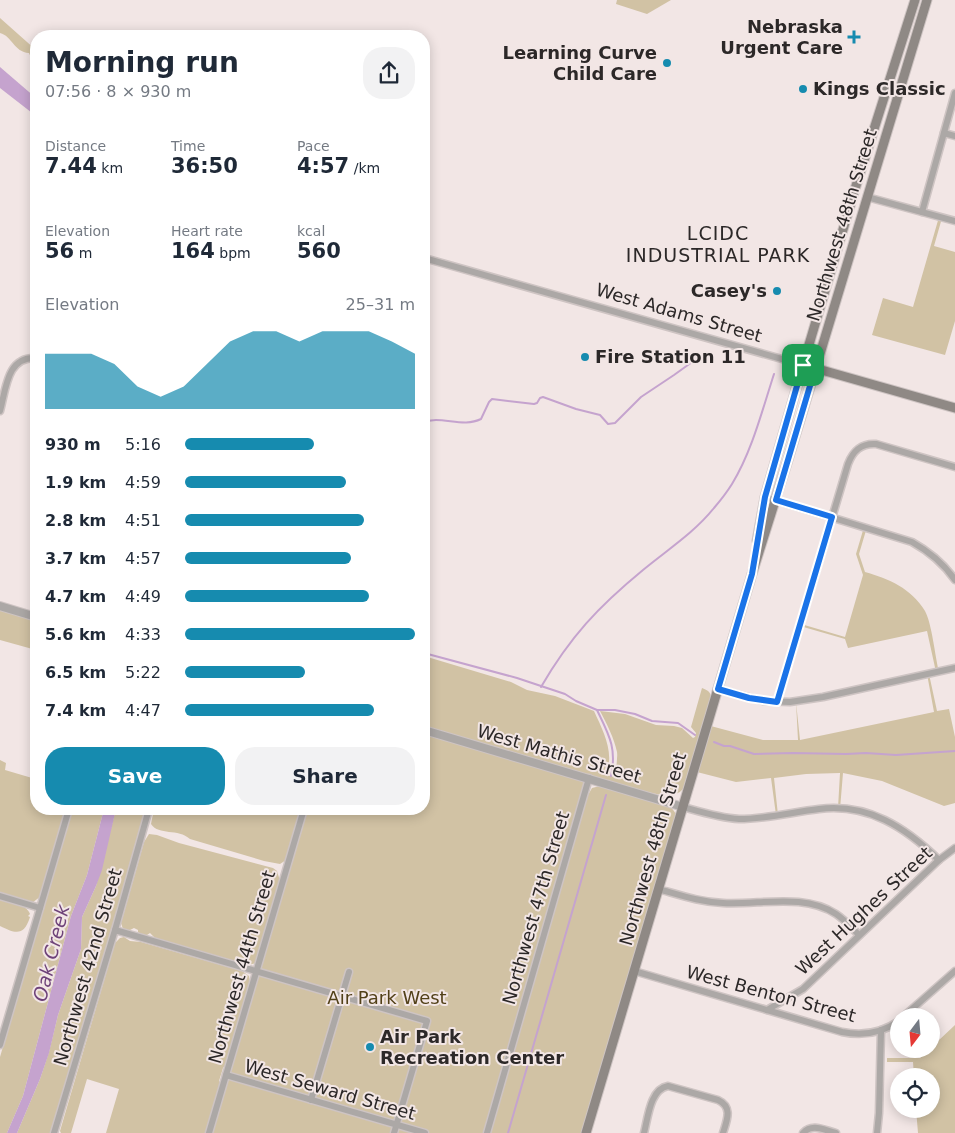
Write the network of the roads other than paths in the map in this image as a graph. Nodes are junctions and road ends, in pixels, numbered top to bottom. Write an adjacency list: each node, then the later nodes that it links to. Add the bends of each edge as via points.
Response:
1 (915, 0): 3 (main road, Northwest 48th Street)
2 (927, 0): 7 (main road, Northwest 48th Street)
3 (888, 90): 7 (main road, via 889,106 864,192); 12 (main road, Northwest 48th Street)
4 (955, 93): 5 (street)
5 (944, 133): 6 (street); 8 (street)
6 (955, 136)
7 (867, 197): 8 (street); 13 (main road, Northwest 48th Street)
8 (922, 212): 9 (street)
9 (955, 221)
10 (430, 260): 12 (street, West Adams Street)
11 (30, 359): 15 (street, via 21,360 12,370)
12 (803, 365): 13 (main road, West Adams Street); 17 (main road, Northwest 48th Street)
13 (815, 369): 14 (main road, West Adams Street); 18 (main road, Northwest 48th Street)
14 (955, 408)
15 (0, 411)
16 (955, 467): 19 (street, via 873,443 865,445 852,455)
17 (765, 497): 18 (street); 20 (main road, Northwest 48th Street)
18 (776, 500): 19 (street); 20 (main road, Northwest 48th Street)
19 (832, 517): 21 (street, via 912,542 932,555); 26 (street)
20 (752, 574): 25 (main road, Northwest 48th Street)
21 (955, 580)
22 (0, 606): 23 (street)
23 (30, 615)
24 (955, 668): 26 (street, via 797,702)
25 (718, 689): 26 (street); 29 (main road, Northwest 48th Street)
26 (777, 702)
27 (430, 732): 28 (street, West Mathis Street)
28 (589, 778): 29 (street, West Mathis Street); 58 (street, Northwest 47th Street)
29 (683, 807): 34 (street, West Mathis Street, via 739,819 838,808 864,812 902,828); 35 (main road, Northwest 48th Street)
30 (67, 815): 37 (street)
31 (147, 815): 38 (street, Northwest 42nd Street)
32 (302, 815): 40 (street, Northwest 44th Street)
33 (955, 848): 34 (street, West Hughes Street)
34 (939, 860): 39 (street, West Hughes Street)
35 (658, 889): 39 (street, via 721,903 813,904 835,914); 43 (main road, Northwest 48th Street)
36 (0, 896): 37 (street)
37 (40, 908): 49 (street)
38 (115, 930): 40 (street); 54 (street, Northwest 42nd Street)
39 (859, 935): 46 (street, West Hughes Street, via 802,989)
40 (256, 971): 44 (street); 50 (street, Northwest 44th Street)
41 (955, 971): 45 (street)
42 (349, 972): 44 (street)
43 (634, 972): 46 (street, West Benton Street); 59 (main road, Northwest 48th Street)
44 (342, 996): 51 (street); 52 (street, via 427,1021)
45 (913, 1008)
46 (767, 1010): 48 (street, West Benton Street, via 842,1032 861,1034)
47 (890, 1026): 48 (street, West Benton Street)
48 (881, 1030): 63 (street)
49 (0, 1044)
50 (226, 1075): 51 (street, West Seward Street); 55 (street, Northwest 44th Street)
51 (311, 1100): 52 (street, West Seward Street)
52 (396, 1125): 56 (street); 57 (street, West Seward Street)
53 (803, 1132): 62 (street, via 816,1127)
54 (54, 1133)
55 (209, 1133)
56 (394, 1133)
57 (426, 1133)
58 (487, 1133)
59 (586, 1133)
60 (644, 1133): 61 (street, via 655,1096 659,1089 670,1086 724,1103 728,1113)
61 (723, 1133)
62 (836, 1133)
63 (877, 1133)

